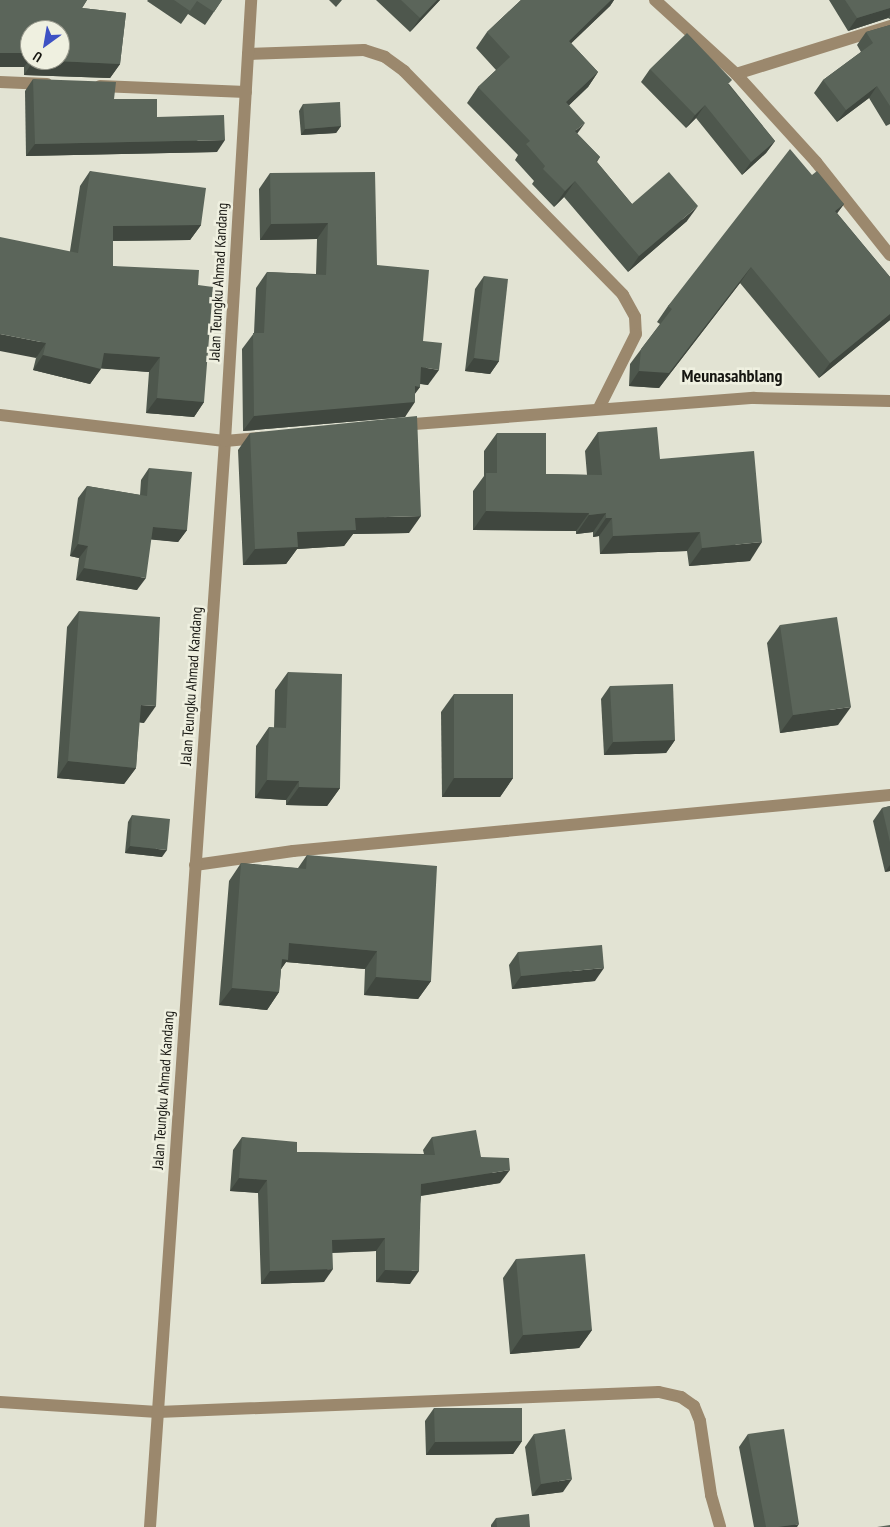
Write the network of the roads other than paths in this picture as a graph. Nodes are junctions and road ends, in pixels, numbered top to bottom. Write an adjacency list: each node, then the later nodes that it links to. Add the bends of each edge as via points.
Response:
1 (251, 0): 4 (street, Jalan Teungku Ahmad Kandang)
2 (654, 0): 5 (street)
3 (890, 26): 5 (street)
4 (248, 54): 9 (street, Jalan Teungku Ahmad Kandang); 12 (street, via 364,50 384,57 404,71 623,295 635,317 636,334)
5 (736, 74): 10 (street, via 816,162)
6 (0, 82): 7 (street)
7 (59, 85)
8 (88, 86): 9 (street)
9 (246, 92): 16 (street, Jalan Teungku Ahmad Kandang)
10 (890, 255)
11 (890, 401): 12 (street, via 754,398)
12 (599, 408): 14 (street)
13 (0, 415): 16 (street)
14 (392, 426)
15 (274, 436): 16 (street)
16 (225, 441): 18 (street, Jalan Teungku Ahmad Kandang)
17 (890, 795): 18 (street, via 293,851)
18 (195, 865): 20 (street, Jalan Teungku Ahmad Kandang)
19 (0, 1402): 20 (street)
20 (158, 1412): 21 (street, Jalan Teungku Ahmad Kandang); 22 (street, via 659,1392 681,1397 694,1406 700,1421 711,1495)
21 (150, 1527)
22 (720, 1527)

